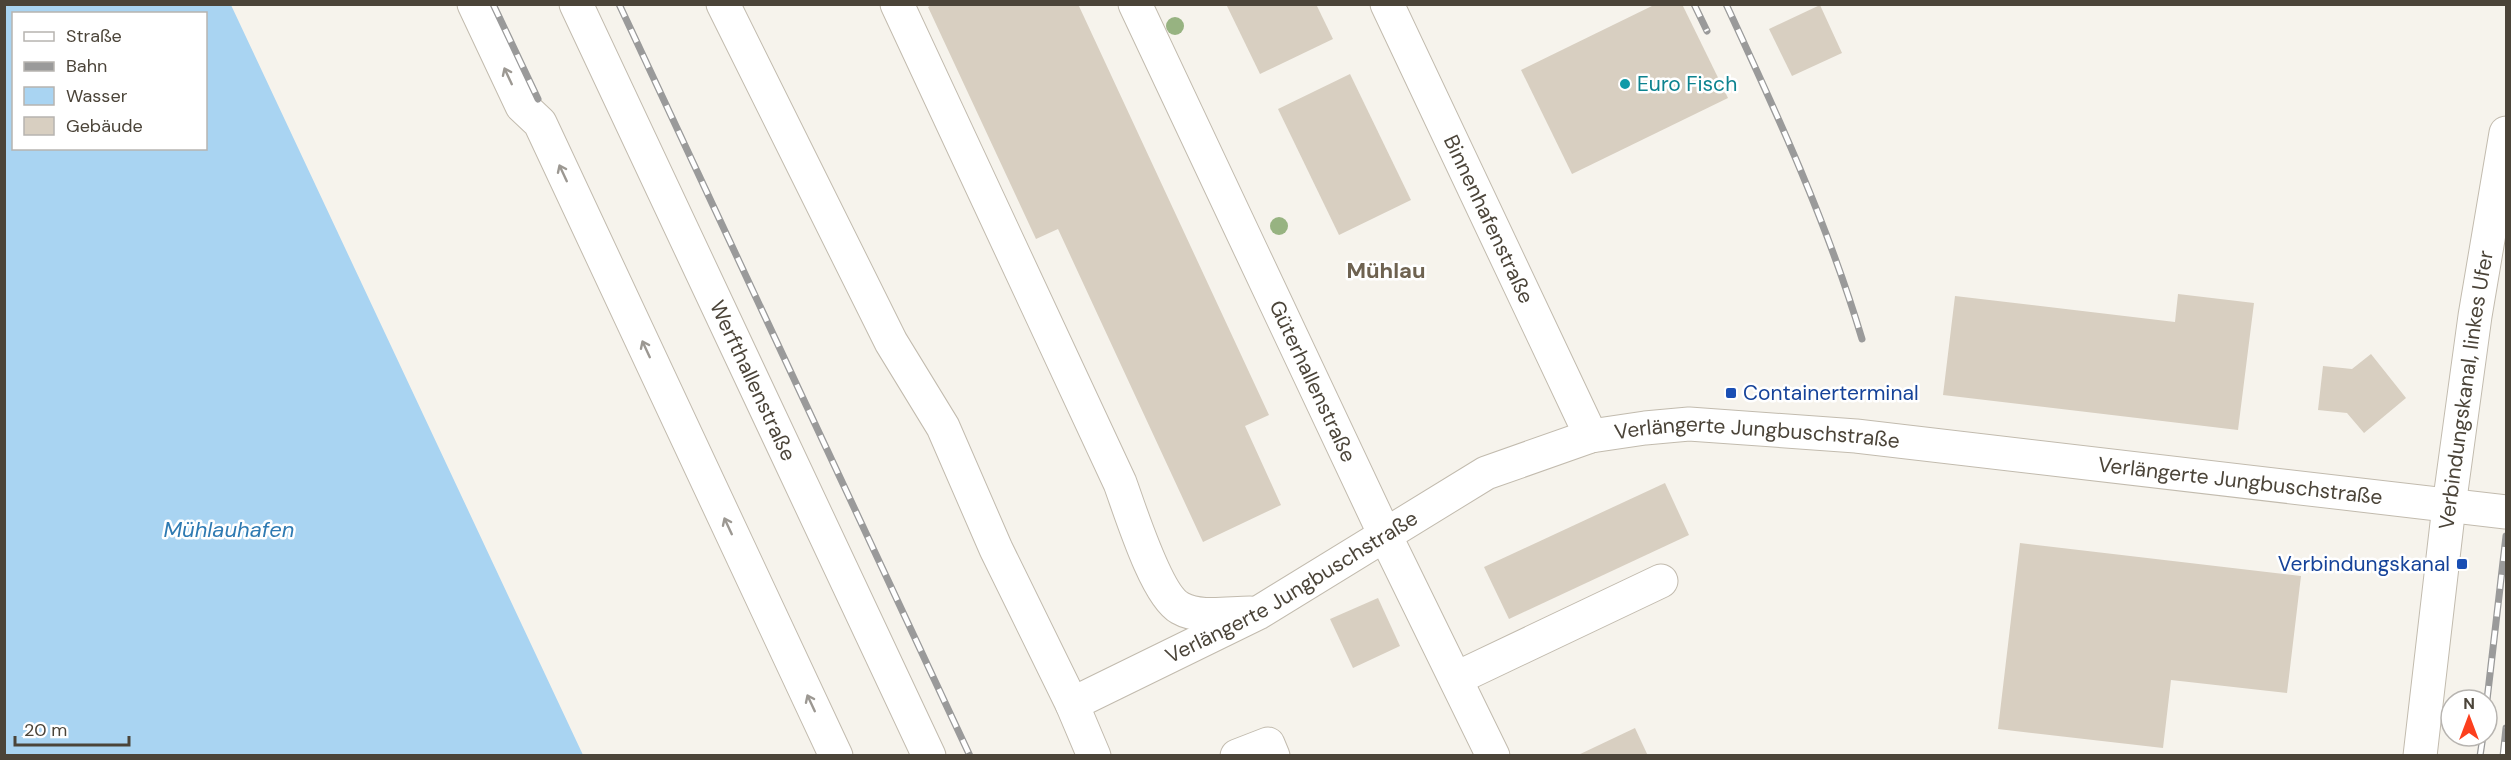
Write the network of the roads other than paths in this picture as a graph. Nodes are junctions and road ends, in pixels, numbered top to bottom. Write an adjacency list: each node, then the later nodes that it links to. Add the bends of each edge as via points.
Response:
1 (474, 4): 16 (street, one-way to 1, via 540,123 522,106)
2 (576, 4): 17 (street, Werfthallenstraße)
3 (897, 4): 13 (street, via 1120,483 1167,596 1178,608 1192,613)
4 (1135, 4): 11 (street, Güterhallenstraße)
5 (1387, 4): 8 (street, Binnenhafenstraße)
6 (724, 5): 15 (street, via 891,342 943,427 996,549)
7 (2506, 133): 9 (street, Verbindungskanal, linkes Ufer, via 2475,316)
8 (1591, 436): 9 (street, Verlängerte Jungbuschstraße, via 1689,424 1856,436); 11 (street, Verlängerte Jungbuschstraße, via 1486,473)
9 (2449, 506): 10 (street, Verlängerte Jungbuschstraße); 22 (street, Verbindungskanal, linkes Ufer)
10 (2506, 512)
11 (1385, 535): 13 (street, Verlängerte Jungbuschstraße); 14 (street, Güterhallenstraße)
12 (1661, 581): 14 (street)
13 (1258, 613): 15 (street, Verlängerte Jungbuschstraße)
14 (1457, 678): 21 (street, Güterhallenstraße)
15 (1072, 704): 18 (street)
16 (836, 756)
17 (929, 756)
18 (1094, 756)
19 (1238, 756): 20 (street, via 1268,744)
20 (1274, 756)
21 (1493, 756)
22 (2420, 756)

